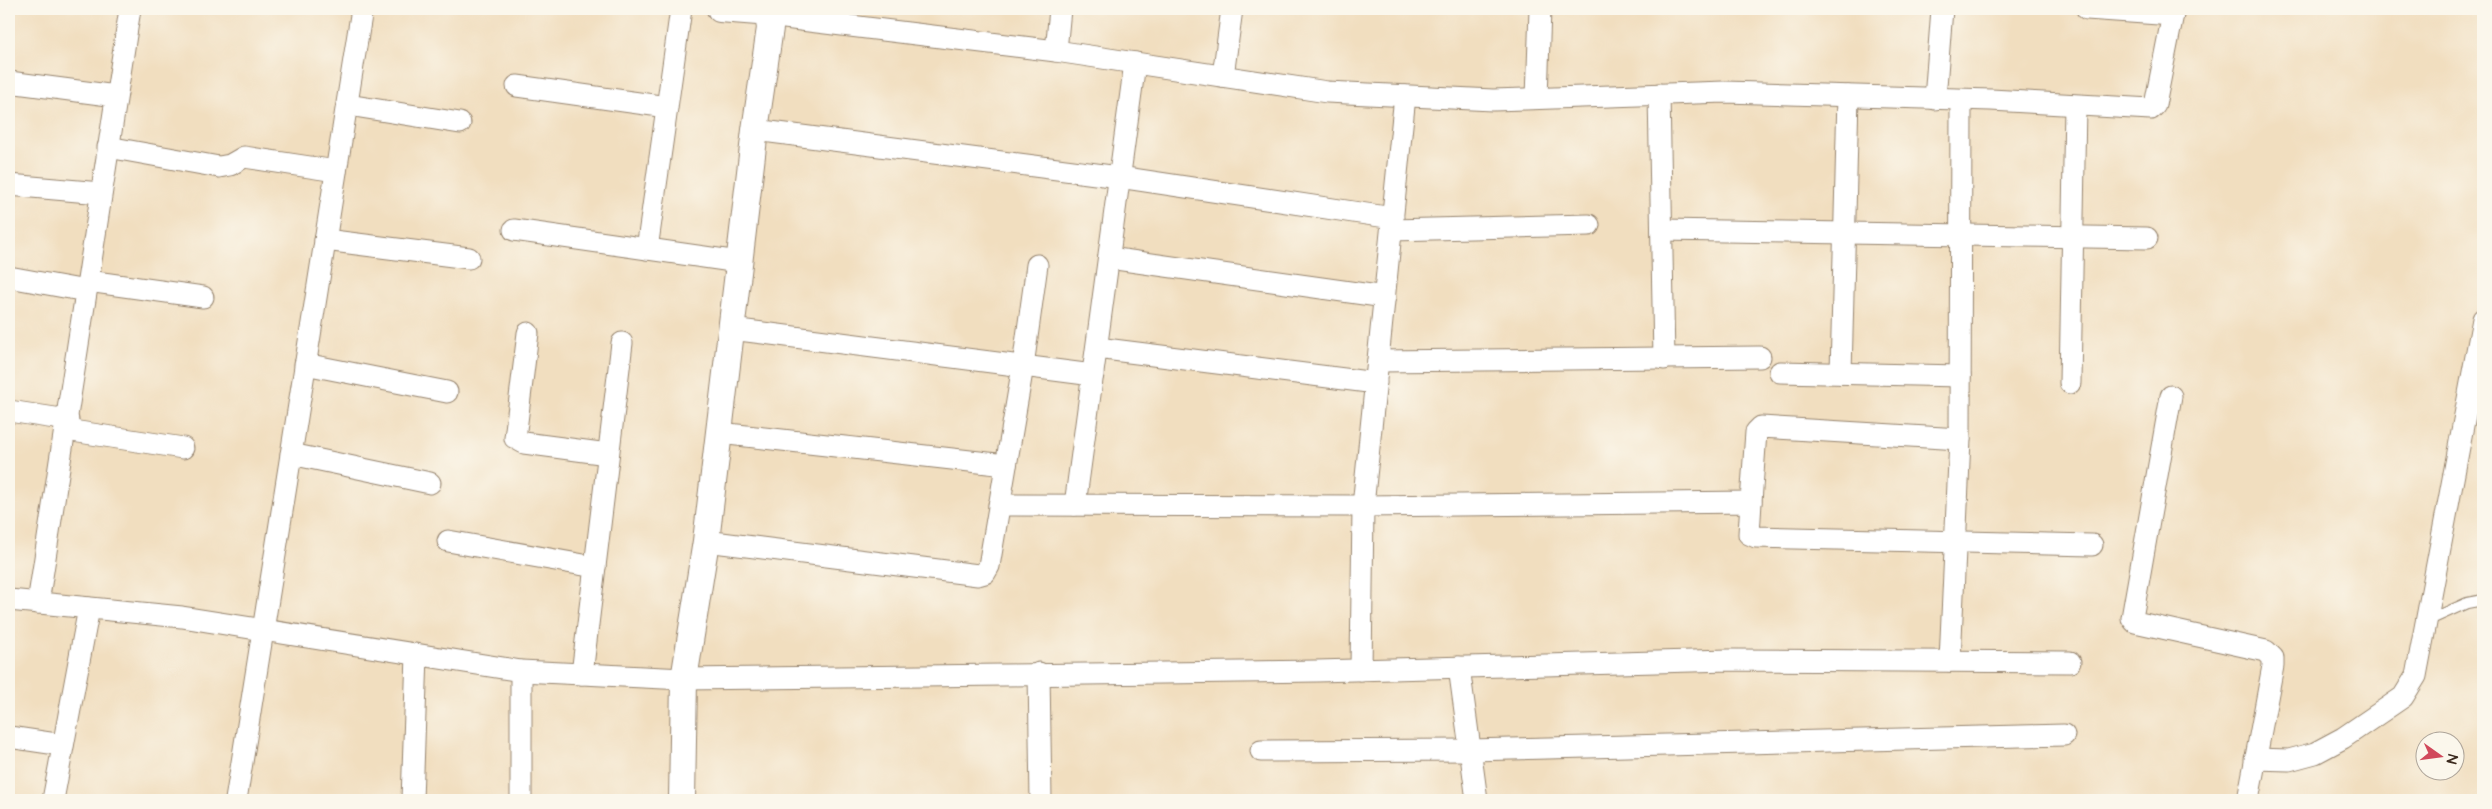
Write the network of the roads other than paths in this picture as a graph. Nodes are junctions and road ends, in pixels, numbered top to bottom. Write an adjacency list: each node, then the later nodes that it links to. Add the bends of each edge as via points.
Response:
1 (130, 9): 18 (street)
2 (362, 9): 24 (street)
3 (682, 9): 26 (street)
4 (720, 9): 11 (street, via 758,12)
5 (1060, 9): 12 (street)
6 (1232, 9): 14 (street)
7 (1540, 9): 21 (street)
8 (1942, 9): 22 (street)
9 (2087, 9): 10 (street)
10 (2173, 12): 25 (street, via 2154,108)
11 (768, 16): 12 (street); 28 (street, via 770,28)
12 (1056, 51): 13 (street)
13 (1135, 63): 14 (street); 31 (street)
14 (1223, 76): 19 (street, via 1327,92)
15 (9, 82): 18 (street)
16 (517, 86): 26 (street)
17 (1659, 94): 20 (street, via 1724,92); 21 (street); 37 (street)
18 (116, 96): 29 (street)
19 (1405, 96): 21 (street, via 1492,100); 34 (street)
20 (1848, 96): 22 (street); 38 (street)
21 (1537, 98)
22 (1935, 99): 23 (street)
23 (1961, 100): 25 (street); 39 (street)
24 (348, 105): 27 (street); 30 (street)
25 (2075, 106): 40 (street)
26 (667, 107): 43 (street)
27 (460, 123)
28 (755, 130): 31 (street); 46 (street)
29 (108, 147): 30 (street, via 219,167 244,157); 33 (street)
30 (336, 171): 42 (street)
31 (1119, 177): 34 (street); 45 (street)
32 (9, 185): 33 (street)
33 (101, 193): 49 (street)
34 (1392, 224): 35 (street); 51 (street)
35 (1589, 225)
36 (514, 230): 43 (street)
37 (1662, 230): 38 (street); 58 (street)
38 (1844, 233): 39 (street); 63 (street)
39 (1962, 235): 40 (street); 65 (street)
40 (2072, 237): 41 (street); 67 (street)
41 (2147, 238)
42 (325, 240): 44 (street); 60 (street)
43 (647, 249): 46 (street)
44 (469, 258)
45 (1109, 258): 51 (street); 56 (street)
46 (739, 262): 53 (street)
47 (1037, 265): 61 (street)
48 (9, 277): 49 (street)
49 (87, 286): 50 (street); 71 (street)
50 (203, 297)
51 (1385, 297): 59 (street)
52 (2483, 319): 92 (street)
53 (731, 329): 61 (street); 72 (street)
54 (528, 333): 76 (street, via 514,438 524,443)
55 (622, 343): 76 (street)
56 (1096, 348): 64 (street); 66 (street)
57 (1760, 357): 58 (street)
58 (1664, 358): 59 (street)
59 (1378, 361): 66 (street)
60 (305, 364): 68 (street); 75 (street)
61 (1023, 366): 64 (street); 77 (street)
62 (1780, 372): 63 (street)
63 (1841, 373): 65 (street)
64 (1093, 375): 81 (street)
65 (1960, 376): 73 (street)
66 (1376, 383): 82 (street)
67 (2070, 383)
68 (447, 392)
69 (2171, 396): 108 (street, via 2132,618 2135,622 2266,650 2271,654 2273,666)
70 (9, 411): 71 (street)
71 (67, 425): 74 (street); 90 (street)
72 (719, 433): 77 (street); 84 (street)
73 (1960, 439): 79 (street, via 1761,427 1756,432); 85 (street)
74 (183, 448)
75 (291, 454): 78 (street); 93 (street)
76 (608, 454): 87 (street)
77 (1006, 465): 80 (street)
78 (430, 483)
79 (1751, 502): 82 (street); 85 (street, via 1749,534 1756,537)
80 (999, 505): 81 (street); 84 (street, via 989,566 985,573 978,575)
81 (1075, 505): 82 (street)
82 (1363, 506): 98 (street)
83 (448, 541): 87 (street)
84 (706, 541): 102 (street)
85 (1955, 542): 86 (street); 95 (street)
86 (2092, 545)
87 (594, 567): 101 (street)
88 (9, 600): 90 (street)
89 (2483, 600): 92 (lane, via 2467,603)
90 (38, 603): 91 (street)
91 (89, 608): 93 (street, via 182,617); 105 (street)
92 (2427, 621): 108 (street, via 2416,676 2403,697 2315,753 2289,760)
93 (262, 630): 94 (street); 110 (street)
94 (417, 655): 99 (street); 111 (street)
95 (1950, 661): 96 (street); 97 (street, via 1729,660)
96 (2070, 662)
97 (1459, 667): 98 (street); 106 (street)
98 (1361, 670): 100 (street)
99 (521, 671): 101 (street); 112 (street)
100 (1039, 673): 102 (street); 114 (street)
101 (582, 674): 102 (street)
102 (684, 680): 113 (street)
103 (2064, 734): 106 (street)
104 (9, 737): 105 (street)
105 (63, 745): 109 (street)
106 (1470, 750): 107 (street); 115 (street)
107 (1261, 751)
108 (2255, 759): 116 (street)
109 (53, 800)
110 (236, 800)
111 (412, 800)
112 (521, 800)
113 (682, 800)
114 (1042, 800)
115 (1477, 800)
116 (2248, 800)

